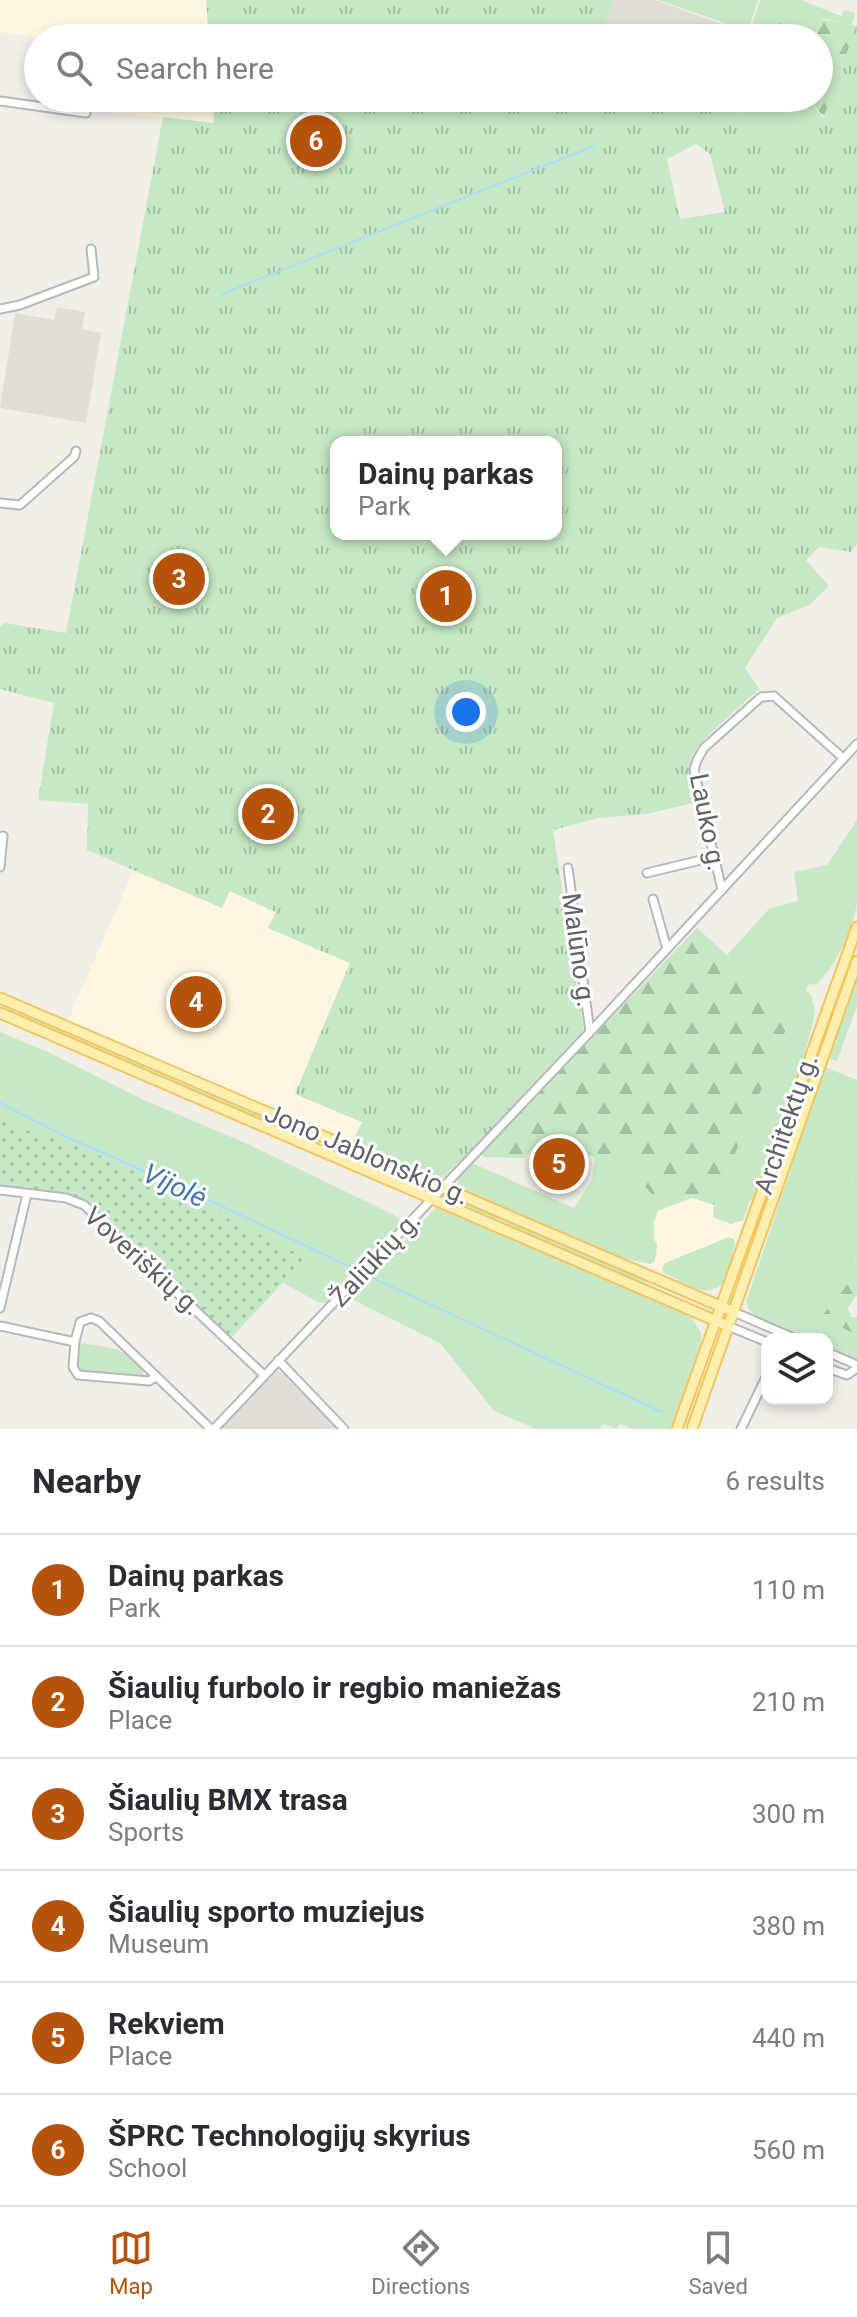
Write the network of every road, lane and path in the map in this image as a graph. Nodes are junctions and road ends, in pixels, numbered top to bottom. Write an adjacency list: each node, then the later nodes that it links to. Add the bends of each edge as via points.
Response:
1 (0, 101): 2 (street)
2 (24, 104)
3 (79, 112): 4 (street)
4 (86, 113)
5 (91, 249): 6 (street, via 94,277)
6 (0, 309)
7 (76, 451): 8 (street, via 20,505)
8 (0, 503)
9 (857, 744): 10 (street, Žaliūkių g.)
10 (843, 758): 12 (street, Lauko g., via 778,697 761,697 704,748 694,770); 16 (street, Žaliūkių g.)
11 (3, 836): 13 (street)
12 (713, 857): 15 (street); 16 (street, Lauko g.)
13 (0, 867)
14 (568, 868): 23 (street, Malūno g.)
15 (647, 873)
16 (722, 890): 19 (street, Žaliūkių g.)
17 (653, 899): 19 (street)
18 (857, 927): 24 (main road, Architektų g.)
19 (667, 949): 23 (street, Žaliūkių g.)
20 (857, 961): 25 (main road, Architektų g.)
21 (0, 998): 26 (main road, Jono Jablonskio g.)
22 (0, 1013): 29 (main road, Jono Jablonskio g.)
23 (590, 1032): 26 (street, Žaliūkių g.)
24 (792, 1108): 25 (main road); 30 (main road, Architektų g.)
25 (803, 1112): 31 (main road, Architektų g.)
26 (442, 1186): 29 (street, Žaliūkių g.); 34 (main road, Jono Jablonskio g.)
27 (0, 1190): 28 (street, Voveriškių g.)
28 (27, 1194): 33 (street); 47 (street, Voveriškių g., via 84,1205)
29 (431, 1199): 37 (main road, Jono Jablonskio g.); 44 (street, Žaliūkių g.)
30 (748, 1233): 31 (main road); 34 (main road, Architektų g.)
31 (759, 1236): 36 (main road, Architektų g.)
32 (0, 1264): 33 (street)
33 (10, 1265): 35 (street)
34 (721, 1306): 36 (main road, Jono Jablonskio g.); 37 (main road, Architektų g.)
35 (0, 1308)
36 (734, 1312): 39 (main road, Architektų g.); 40 (street)
37 (715, 1321): 39 (main road, Jono Jablonskio g.); 52 (main road, Architektų g.)
38 (0, 1326): 42 (street)
39 (728, 1326): 41 (street); 53 (main road, Architektų g.)
40 (782, 1333)
41 (761, 1340)
42 (75, 1342): 48 (street, via 73,1367 78,1375 149,1381); 48 (street, via 80,1322 99,1321)
43 (833, 1355): 45 (street)
44 (278, 1360): 47 (street, Žaliūkių g.); 51 (street)
45 (857, 1367): 46 (street, via 847,1375)
46 (833, 1370)
47 (264, 1375): 50 (street, Žaliūkių g.)
48 (156, 1377): 50 (street)
49 (761, 1387): 54 (street)
50 (213, 1429)
51 (344, 1429)
52 (677, 1429)
53 (692, 1429)
54 (741, 1429)

